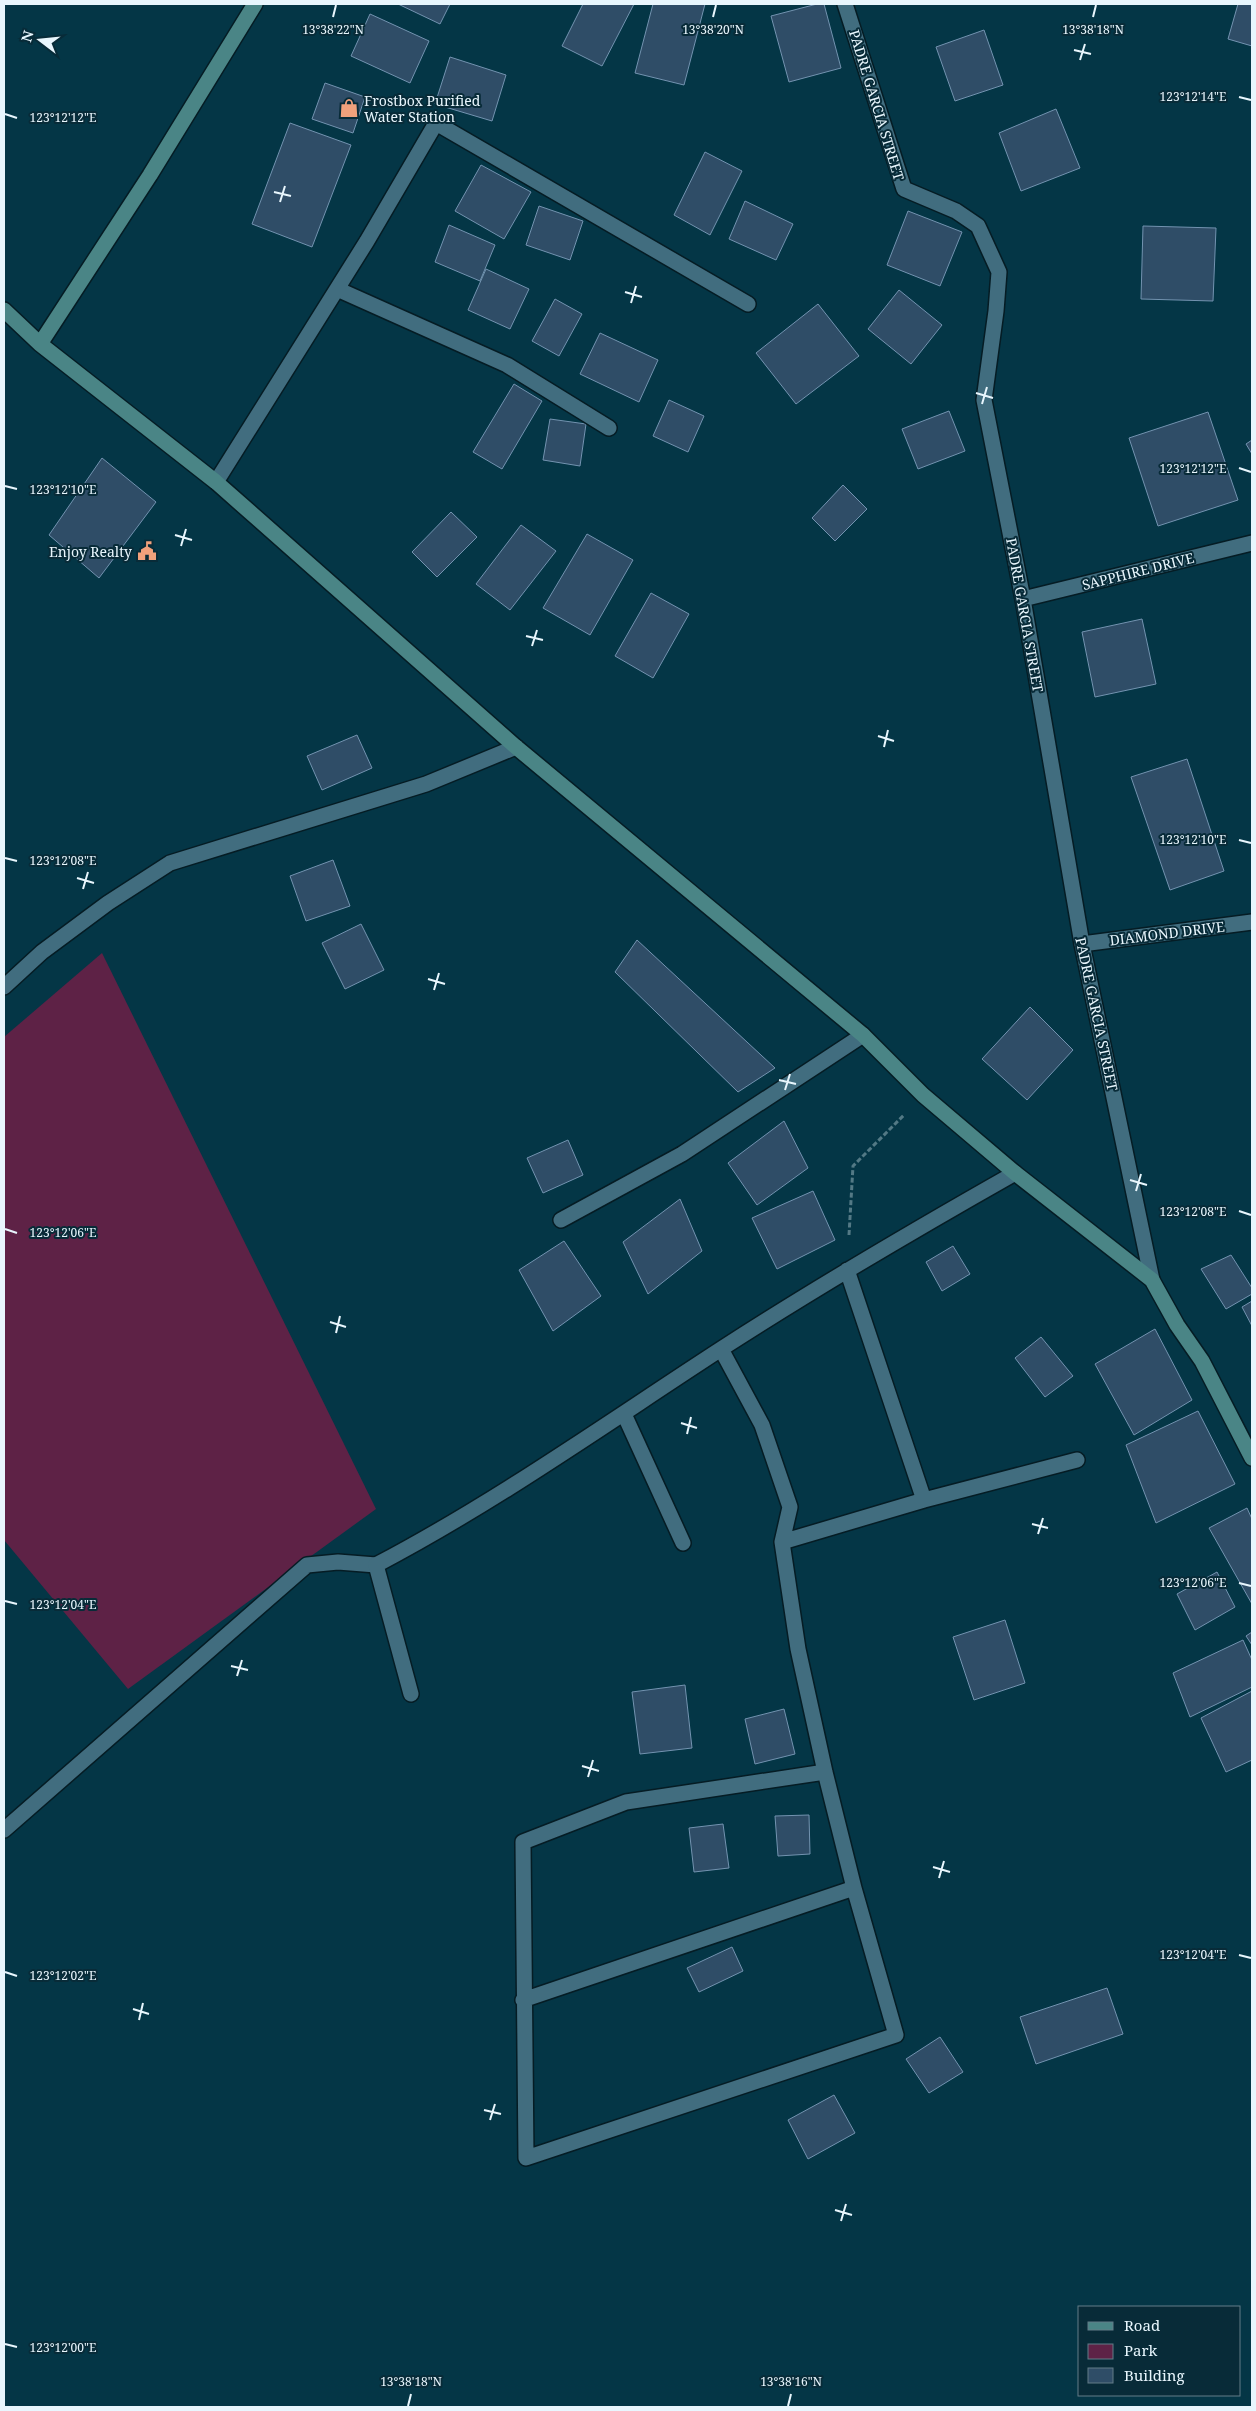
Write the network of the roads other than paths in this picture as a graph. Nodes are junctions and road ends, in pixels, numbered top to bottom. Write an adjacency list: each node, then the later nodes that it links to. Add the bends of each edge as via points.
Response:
1 (256, 4): 6 (main road)
2 (846, 4): 10 (street, PADRE GARCIA STREET, via 904,189 956,212 978,226 999,272 984,400)
3 (337, 289): 4 (street, via 436,123); 7 (street, via 507,365); 8 (street)
4 (748, 304)
5 (4, 310): 6 (main road)
6 (40, 344): 8 (main road)
7 (609, 428)
8 (216, 482): 11 (main road)
9 (1252, 543): 10 (street, SAPPHIRE DRIVE)
10 (1023, 599): 13 (street, PADRE GARCIA STREET)
11 (516, 747): 14 (street, via 426,784 170,863 108,903 42,952); 15 (main road)
12 (1252, 922): 13 (street, DIAMOND DRIVE)
13 (1082, 944): 19 (street, PADRE GARCIA STREET)
14 (4, 988)
15 (863, 1035): 16 (main road, via 924,1095); 17 (street, via 682,1154)
16 (1015, 1173): 18 (street); 19 (main road)
17 (561, 1220)
18 (847, 1270): 20 (street); 24 (street)
19 (1152, 1280): 22 (main road, via 1202,1361)
20 (721, 1349): 21 (street); 25 (street, via 762,1425 790,1507)
21 (624, 1414): 26 (street); 27 (street, via 437,1533)
22 (1252, 1458)
23 (1077, 1460): 24 (street)
24 (924, 1500): 25 (street)
25 (782, 1542): 29 (street, via 798,1649)
26 (683, 1543)
27 (376, 1565): 28 (street); 30 (street, via 338,1562 307,1565)
28 (411, 1694)
29 (824, 1772): 31 (street); 32 (street, via 626,1802 522,1842)
30 (4, 1830)
31 (854, 1888): 32 (street); 32 (street, via 896,2036 526,2158)
32 (523, 2000)

